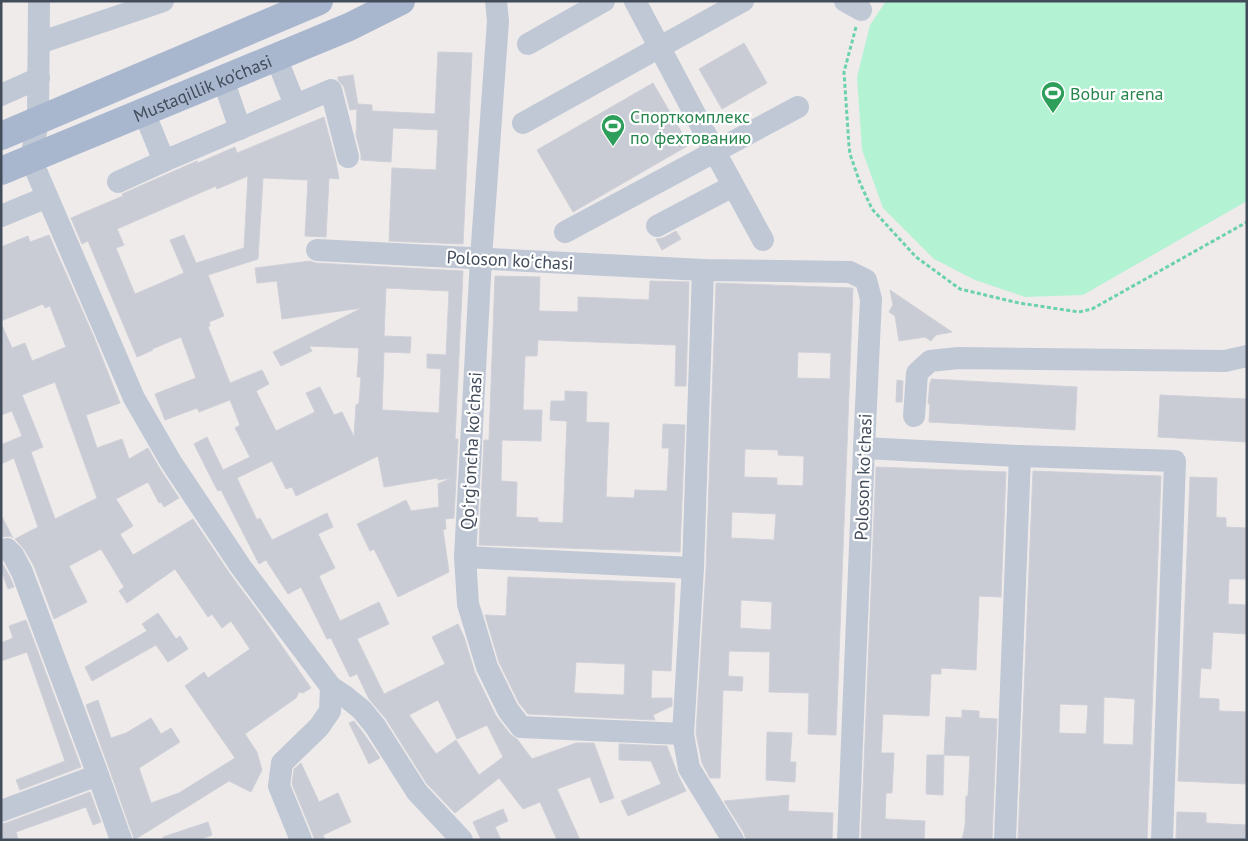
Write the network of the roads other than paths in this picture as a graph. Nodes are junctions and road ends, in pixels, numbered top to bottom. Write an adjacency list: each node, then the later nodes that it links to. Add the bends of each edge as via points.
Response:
1 (39, 1): 9 (street)
2 (163, 1): 9 (street)
3 (320, 1): 19 (main road, Mustaqillik ko'chasi)
4 (401, 1): 12 (main road, Mustaqillik ko'chasi, via 350,27)
5 (496, 1): 36 (street, Qoʻrgʻoncha koʻchasi, via 498,21)
6 (604, 1): 10 (street)
7 (635, 1): 11 (street)
8 (743, 1): 11 (street)
9 (39, 43): 13 (street)
10 (528, 44)
11 (659, 48): 20 (street); 23 (street)
12 (276, 57): 14 (main road, Mustaqillik ko'chasi); 16 (street)
13 (39, 78): 15 (street); 19 (street)
14 (223, 79): 18 (main road, Mustaqillik ko'chasi); 21 (street)
15 (1, 95)
16 (295, 106): 21 (street); 24 (street, via 330,90)
17 (798, 107): 23 (street)
18 (144, 112): 25 (main road, Mustaqillik ko'chasi); 26 (street)
19 (38, 121): 22 (main road, Mustaqillik ko'chasi); 25 (street)
20 (523, 123)
21 (240, 129): 26 (street)
22 (1, 136)
23 (715, 152): 29 (street); 33 (street)
24 (348, 157)
25 (31, 159): 27 (main road, Mustaqillik ko'chasi); 30 (street)
26 (164, 161): 28 (street)
27 (1, 171)
28 (118, 182)
29 (733, 186): 32 (street); 34 (street)
30 (47, 196): 31 (street); 45 (street, via 134,398 171,462 241,567)
31 (1, 216)
32 (657, 226)
33 (565, 232)
34 (763, 240)
35 (317, 250): 36 (street, Poloson koʻchasi)
36 (481, 258): 37 (street, Poloson koʻchasi); 43 (street, Qoʻrgʻoncha koʻchasi)
37 (703, 270): 40 (street, Poloson koʻchasi, via 850,272 866,280 871,299); 44 (street)
38 (1247, 356): 39 (street, via 1224,361 958,358 930,361 917,373)
39 (914, 416)
40 (864, 448): 41 (street); 53 (street, Poloson koʻchasi)
41 (1020, 456): 54 (street); 55 (street, via 1175,461)
42 (1, 550): 47 (street, via 7,549 13,555 22,572)
43 (465, 557): 44 (street); 46 (street, Qoʻrgʻoncha koʻchasi, via 468,604 487,668 508,710 521,727)
44 (693, 568): 46 (street)
45 (330, 687): 50 (street, via 330,711 319,727 282,763 279,786); 51 (street, via 362,710 376,726 417,792)
46 (683, 734): 52 (street, via 689,768)
47 (98, 775): 48 (street); 49 (street)
48 (1, 811)
49 (121, 840)
50 (301, 840)
51 (462, 840)
52 (733, 840)
53 (848, 840)
54 (1005, 840)
55 (1162, 840)

